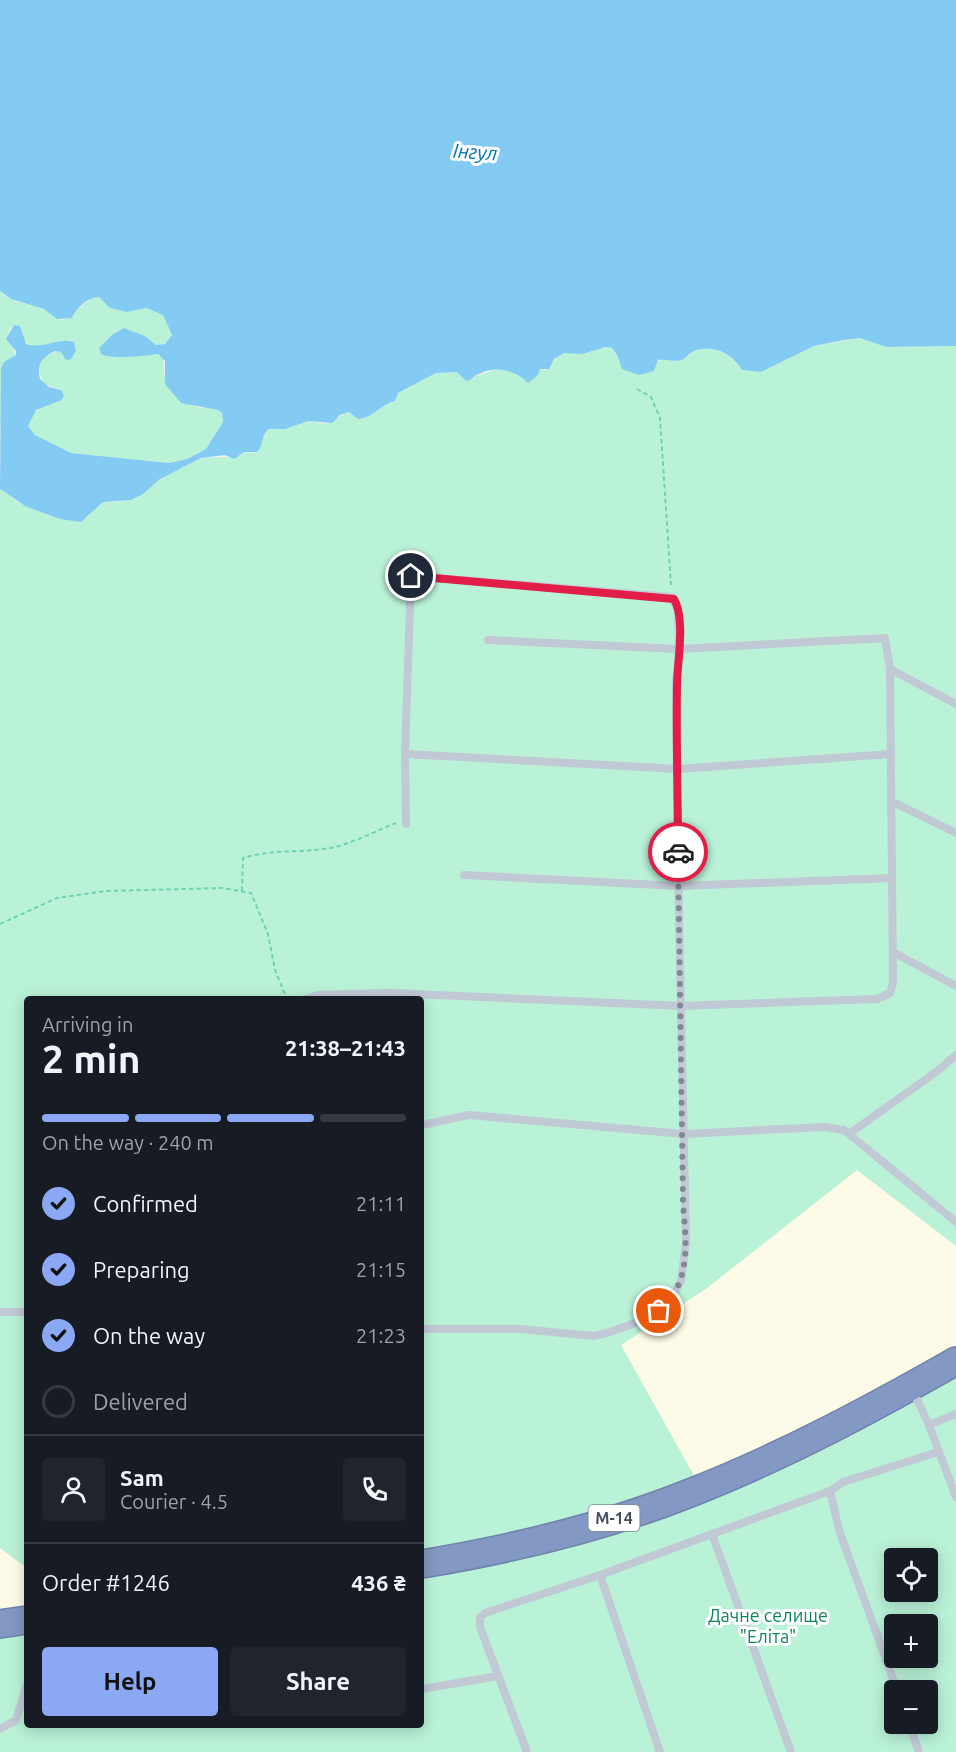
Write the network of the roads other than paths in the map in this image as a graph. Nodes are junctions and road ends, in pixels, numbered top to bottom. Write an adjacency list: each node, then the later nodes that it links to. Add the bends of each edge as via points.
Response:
1 (400, 575): 2 (lane)
2 (411, 576): 4 (lane, via 672,597 678,610); 7 (lane)
3 (488, 640): 4 (lane)
4 (679, 649): 5 (lane, via 885,638); 9 (lane)
5 (890, 669): 6 (lane); 8 (lane)
6 (956, 704)
7 (405, 754): 9 (lane); 11 (lane)
8 (891, 754): 9 (lane); 10 (lane)
9 (678, 769): 15 (lane)
10 (891, 801): 12 (lane); 14 (lane)
11 (406, 821)
12 (956, 833)
13 (464, 875): 15 (lane)
14 (892, 878): 15 (lane); 16 (lane)
15 (680, 886): 21 (lane)
16 (893, 952): 17 (lane); 21 (lane, via 890,993 877,999)
17 (956, 986)
18 (315, 996): 19 (lane)
19 (391, 996)
20 (424, 997): 21 (lane)
21 (681, 1006): 24 (lane)
22 (956, 1055): 25 (lane)
23 (424, 1125): 24 (lane, via 469,1115)
24 (684, 1134): 25 (lane, via 824,1127); 29 (lane, via 685,1265 676,1293 659,1311 594,1336 520,1329)
25 (849, 1134): 26 (lane)
26 (956, 1222)
27 (0, 1312): 28 (lane)
28 (24, 1312)
29 (424, 1329)
30 (956, 1362): 31 (highway, М-14)
31 (911, 1387): 33 (lane); 38 (highway, М-14, via 780,1455 688,1494 518,1545)
32 (956, 1414): 33 (lane)
33 (929, 1425): 34 (lane)
34 (938, 1452): 35 (lane, via 843,1482); 36 (lane)
35 (830, 1491): 37 (lane); 43 (lane, via 839,1530)
36 (956, 1497)
37 (712, 1534): 39 (lane); 50 (lane)
38 (424, 1564)
39 (600, 1575): 42 (lane, via 480,1617); 49 (lane)
40 (24, 1620): 41 (highway)
41 (0, 1624)
42 (498, 1676): 44 (lane); 48 (lane)
43 (893, 1680)
44 (424, 1689)
45 (24, 1694): 46 (lane, via 16,1720)
46 (0, 1729)
47 (913, 1734): 51 (lane)
48 (527, 1752)
49 (660, 1752)
50 (791, 1752)
51 (919, 1752)

